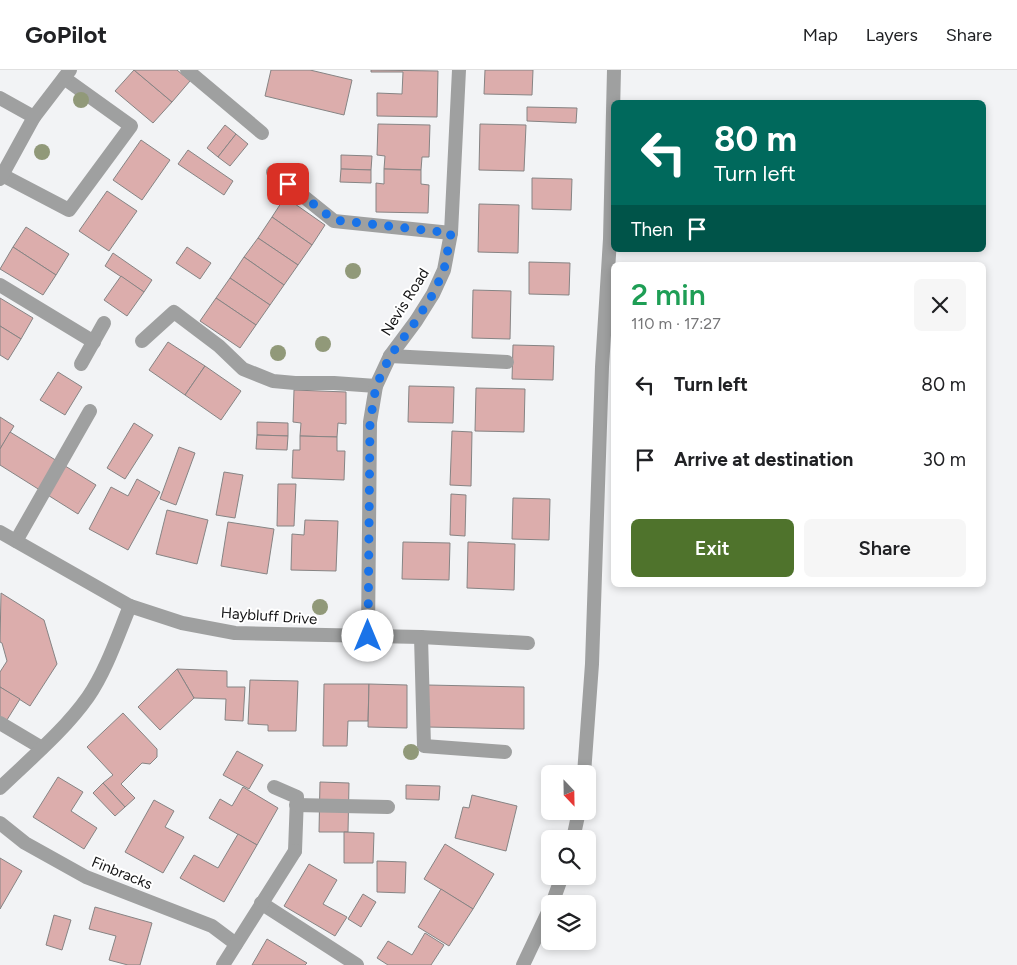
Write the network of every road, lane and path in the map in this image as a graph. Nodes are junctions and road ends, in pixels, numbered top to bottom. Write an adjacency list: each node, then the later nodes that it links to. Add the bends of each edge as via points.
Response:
1 (187, 70): 8 (street)
2 (459, 70): 12 (street, Nevis Road)
3 (614, 70): 6 (street)
4 (67, 74): 7 (street); 10 (street, via 131,126 69,210)
5 (0, 98): 7 (street)
6 (613, 100)
7 (34, 117): 10 (street)
8 (262, 133)
9 (273, 172): 12 (street, via 334,220)
10 (1, 177)
11 (611, 197): 31 (street, via 592,664)
12 (451, 233): 17 (street, Nevis Road, via 444,270 433,294)
13 (0, 285): 16 (street)
14 (104, 323): 16 (street)
15 (142, 340): 20 (street, via 174,312 243,369 273,382)
16 (94, 342): 19 (street)
17 (390, 356): 18 (street); 20 (street, Nevis Road)
18 (507, 362)
19 (81, 364)
20 (376, 386): 25 (street, Nevis Road, via 370,422)
21 (90, 411): 23 (street)
22 (0, 532): 23 (street, Haybluff Drive)
23 (16, 541): 24 (street, Haybluff Drive)
24 (130, 606): 25 (street, Haybluff Drive, via 182,622 235,633); 29 (street, via 98,680)
25 (368, 636): 26 (street, Haybluff Drive)
26 (421, 637): 27 (street, Haybluff Drive); 30 (street, via 424,746)
27 (528, 643)
28 (0, 724): 29 (street)
29 (42, 748): 33 (street)
30 (505, 752)
31 (585, 765)
32 (274, 787): 34 (street, via 297,797)
33 (0, 788)
34 (296, 805): 35 (street); 37 (street, via 295,851)
35 (388, 807)
36 (0, 823): 39 (street, Finbracks, via 25,843 86,877 212,926)
37 (261, 903): 39 (street); 41 (street)
38 (541, 927): 42 (street)
39 (236, 944): 40 (street)
40 (223, 965)
41 (358, 965)
42 (523, 965)

